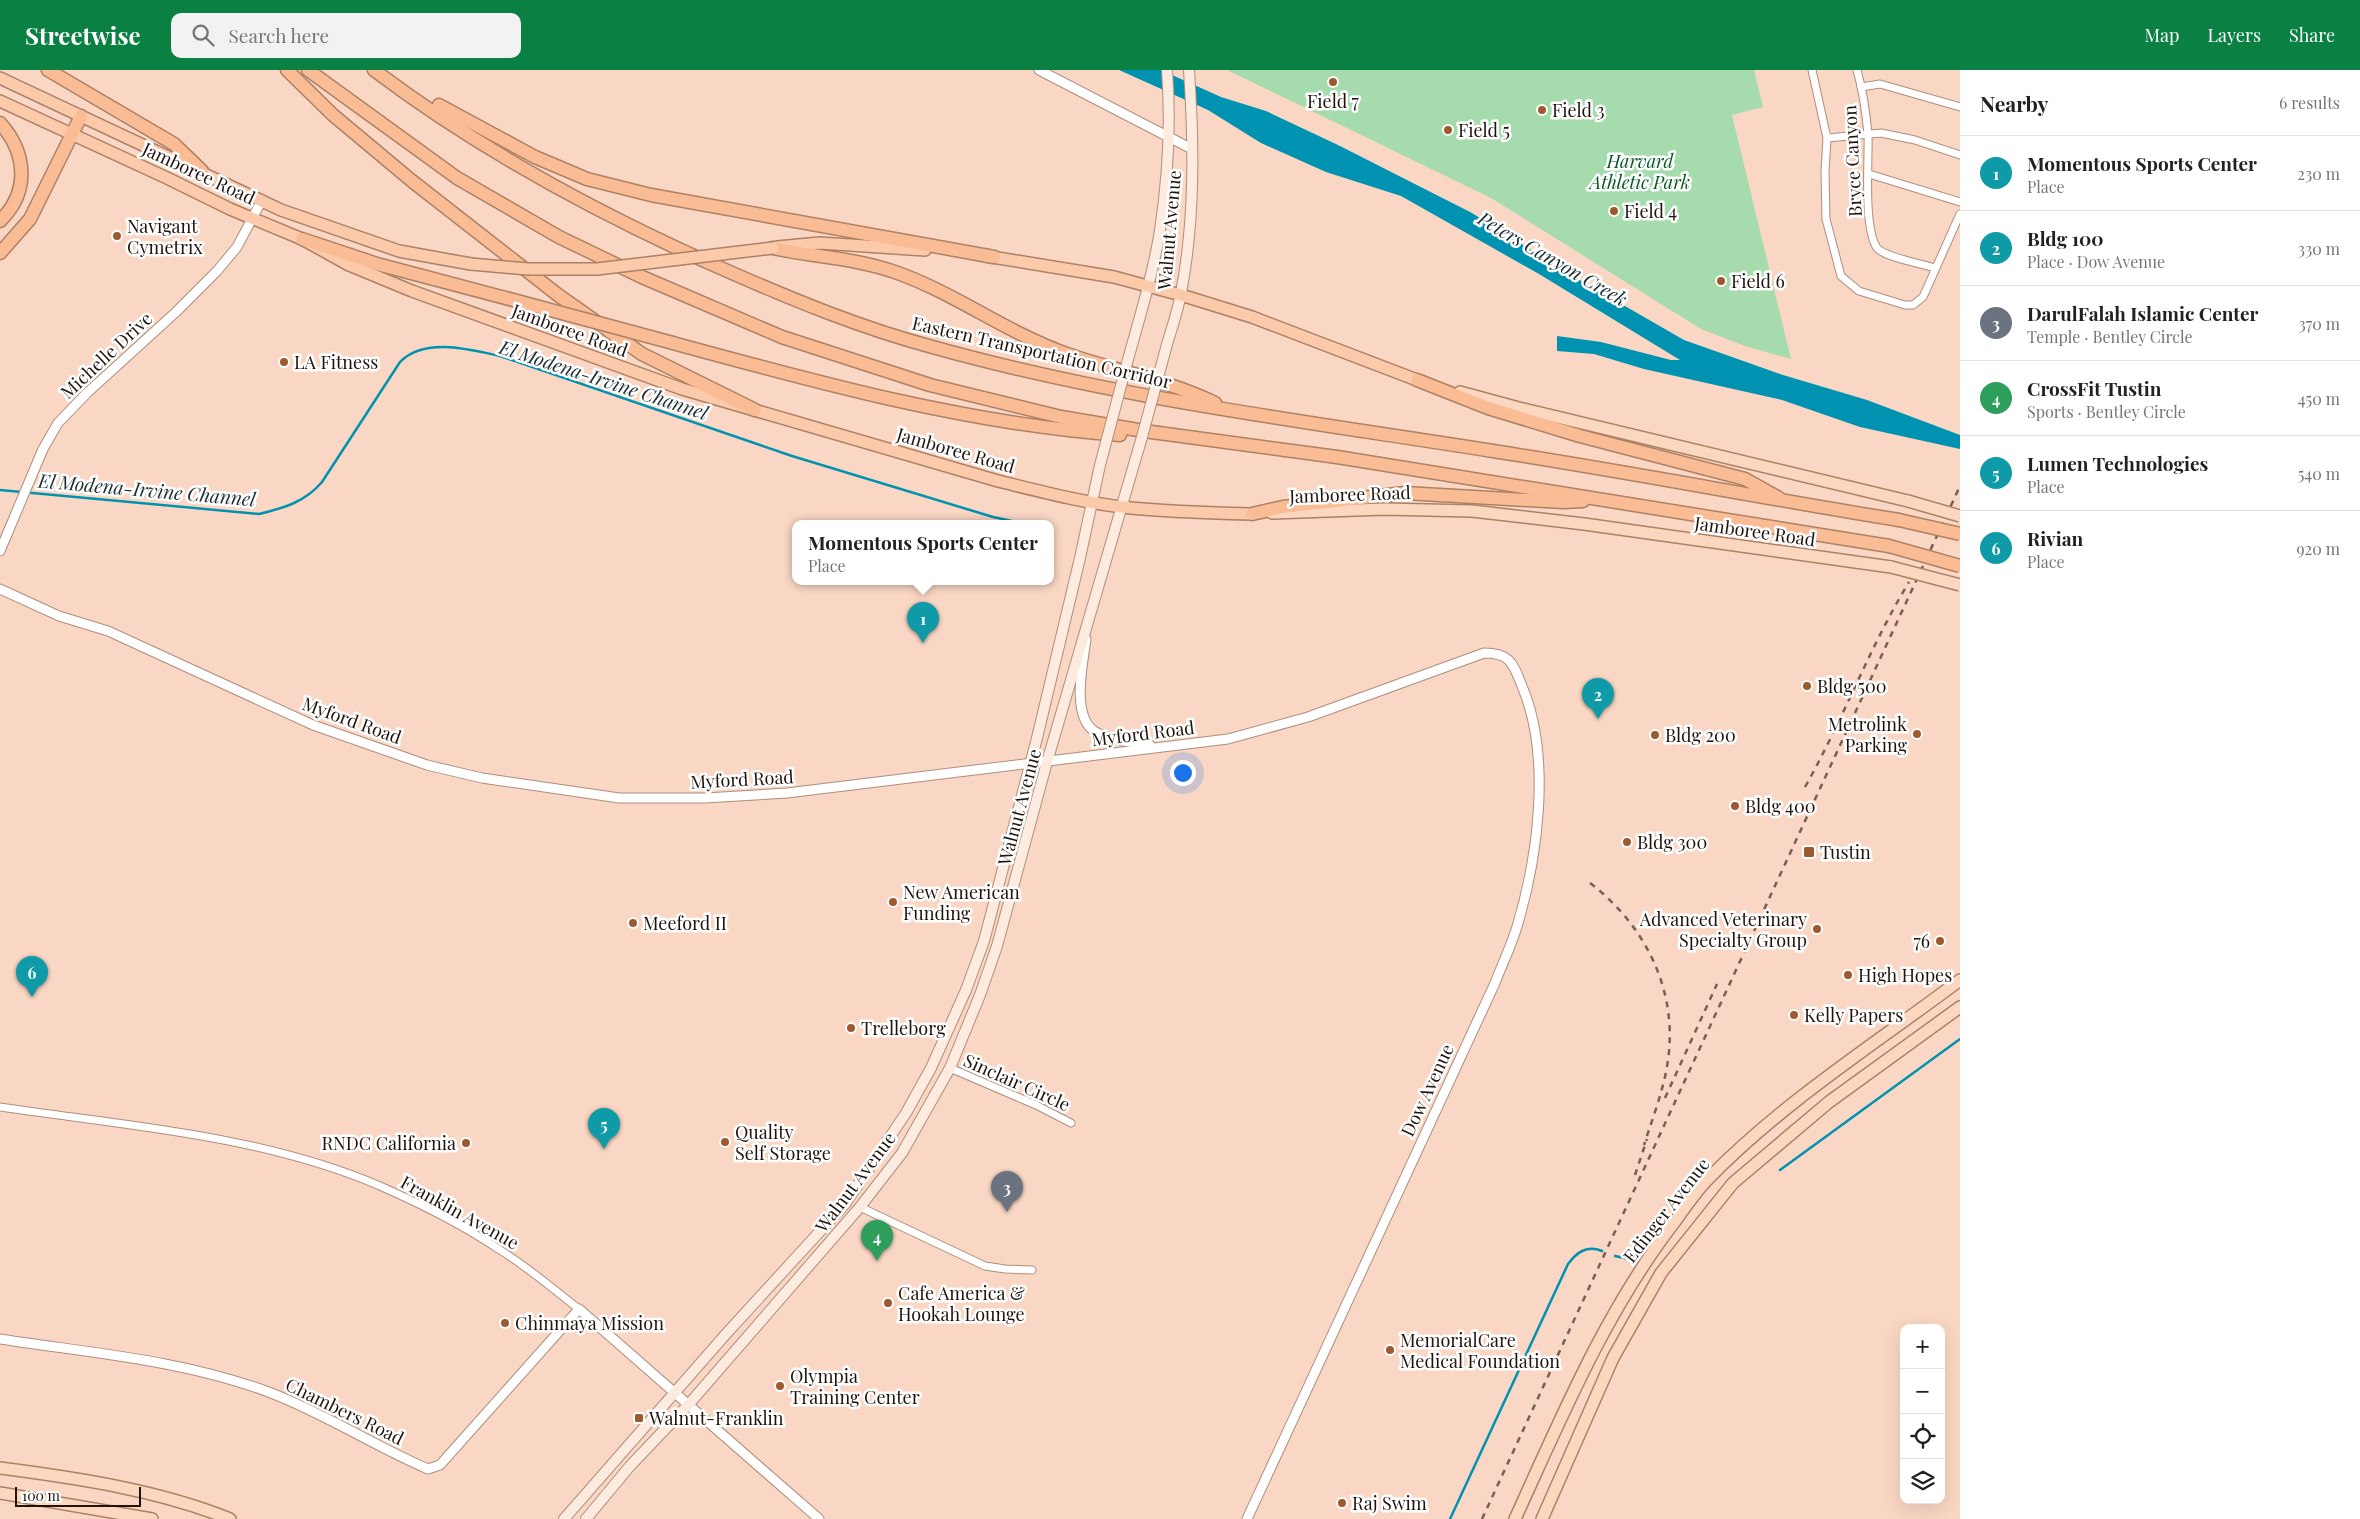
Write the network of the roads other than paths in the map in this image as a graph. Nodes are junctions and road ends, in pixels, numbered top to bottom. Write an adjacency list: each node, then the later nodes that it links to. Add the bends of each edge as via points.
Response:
1 (48, 70): 23 (highway, via 174,144)
2 (287, 70): 39 (highway, via 333,115 412,181 558,295 642,354)
3 (308, 70): 40 (highway, via 457,178 559,237 642,277 774,333 930,385 1062,417)
4 (374, 70): 38 (highway, Eastern Transportation Corridor, via 517,166 622,224 792,299 952,352 1110,389)
5 (380, 70): 33 (highway, via 478,128 587,179 651,195)
6 (1039, 70): 19 (street)
7 (1167, 70): 19 (main road, Walnut Avenue)
8 (1812, 70): 20 (street)
9 (1857, 70): 12 (street, Bryce Canyon)
10 (1189, 71): 21 (main road, Walnut Avenue)
11 (0, 78): 15 (highway, Jamboree Road)
12 (1862, 87): 14 (street, via 1880,84); 17 (street, Bryce Canyon)
13 (0, 102): 18 (highway, Jamboree Road)
14 (1960, 108)
15 (81, 116): 18 (highway); 23 (highway, Jamboree Road)
16 (0, 124): 29 (highway, via 22,163 22,178 15,202)
17 (1868, 133): 20 (street); 22 (street, via 1893,135); 24 (street, Bryce Canyon)
18 (73, 134): 28 (highway, Jamboree Road); 32 (highway, via 30,219)
19 (1168, 137): 21 (street); 35 (main road, Walnut Avenue, via 1160,231)
20 (1827, 138): 34 (street, via 1826,219 1841,276 1860,291 1905,304 1918,302 1923,297)
21 (1192, 149): 36 (main road, Walnut Avenue, via 1190,218)
22 (1960, 154)
23 (202, 171): 25 (highway, Jamboree Road)
24 (1869, 174): 26 (street); 34 (street, Bryce Canyon, via 1868,212 1877,248 1889,255)
25 (262, 200): 28 (street, Michelle Drive); 31 (highway, Jamboree Road, bridge, via 281,210 399,251 471,264 597,269)
26 (1960, 202)
27 (1960, 214): 34 (street)
28 (254, 218): 30 (highway, Jamboree Road); 48 (street, Michelle Drive, via 237,247 203,285 58,423 43,449)
29 (0, 221)
30 (302, 240): 39 (highway, Jamboree Road, via 349,265 412,290 682,389); 40 (highway, bridge, via 377,264 771,370 948,410 1102,434)
31 (772, 248): 33 (highway, Jamboree Road, via 820,243); 38 (highway, via 842,258 896,272 1047,346 1196,394)
32 (0, 253)
33 (994, 257): 35 (highway, Jamboree Road, via 1114,277)
34 (1935, 268)
35 (1148, 286): 36 (highway, Jamboree Road); 42 (main road, Walnut Avenue, bridge)
36 (1181, 295): 37 (highway, Jamboree Road); 44 (main road, Walnut Avenue, bridge)
37 (1417, 380): 43 (highway, via 1488,408 1580,436 1746,479); 46 (main road, Jamboree Road, bridge)
38 (1228, 409): 43 (highway, Jamboree Road, via 1571,463)
39 (754, 410): 42 (highway, Jamboree Road, via 998,481)
40 (1230, 443): 41 (highway, Jamboree Road, via 1347,458)
41 (1601, 500): 45 (highway, via 1563,502 1405,493 1283,507); 49 (highway, Jamboree Road, bridge, via 1889,546)
42 (1092, 502): 44 (highway, Jamboree Road); 56 (main road, Walnut Avenue)
43 (1788, 502): 47 (highway, Jamboree Road, bridge, via 1899,520)
44 (1122, 507): 45 (highway, Jamboree Road); 52 (main road, Walnut Avenue)
45 (1252, 514): 50 (main road, Jamboree Road, bridge, via 1384,509 1472,511 1891,567)
46 (1960, 516)
47 (1960, 534)
48 (0, 551)
49 (1960, 566)
50 (1960, 585)
51 (0, 589): 56 (street, Myford Road, via 59,616 108,631 313,725 427,765 482,778 619,798 705,798 787,793)
52 (1090, 617): 54 (street, via 1081,678 1081,699 1087,724 1102,735); 55 (main road, Walnut Avenue)
53 (1506, 656): 54 (street, Myford Road, via 1484,653 1308,717 1248,734); 77 (street, Dow Avenue, via 1526,694 1534,724 1537,755 1535,838 1516,930 1491,991)
54 (1158, 747): 55 (street, Myford Road)
55 (1047, 762): 56 (street, Myford Road); 61 (main road, Walnut Avenue, via 997,946)
56 (1030, 764): 68 (main road, Walnut Avenue, via 984,942 931,1068 906,1113 845,1204)
57 (1960, 980): 58 (main road, Edinger Avenue)
58 (1927, 1005): 60 (main road); 78 (main road, Edinger Avenue, via 1799,1098 1706,1180 1625,1293)
59 (1960, 1007): 60 (main road, Edinger Avenue)
60 (1940, 1021): 79 (main road, Edinger Avenue, via 1828,1102 1733,1183 1661,1273 1613,1358)
61 (950, 1068): 63 (street, Sinclair Circle); 64 (main road, Walnut Avenue, via 902,1153)
62 (0, 1107): 66 (street, Franklin Avenue, via 188,1134 260,1148 362,1179 430,1210 500,1250)
63 (1071, 1123)
64 (860, 1208): 65 (street, via 985,1266); 69 (main road, Walnut Avenue)
65 (1032, 1270)
66 (579, 1309): 67 (street, Chambers Road, via 440,1465 428,1469 326,1416 270,1392 156,1362); 68 (street, Franklin Avenue)
67 (0, 1339)
68 (675, 1392): 69 (street, Franklin Avenue); 74 (main road, Walnut Avenue)
69 (689, 1404): 75 (main road, Walnut Avenue, via 630,1466); 76 (street, Franklin Avenue)
70 (0, 1468): 73 (main road, via 99,1484 178,1502)
71 (0, 1493): 72 (main road)
72 (152, 1519)
73 (230, 1519)
74 (564, 1519)
75 (586, 1519)
76 (819, 1519)
77 (1248, 1519)
78 (1515, 1519)
79 (1542, 1519)

